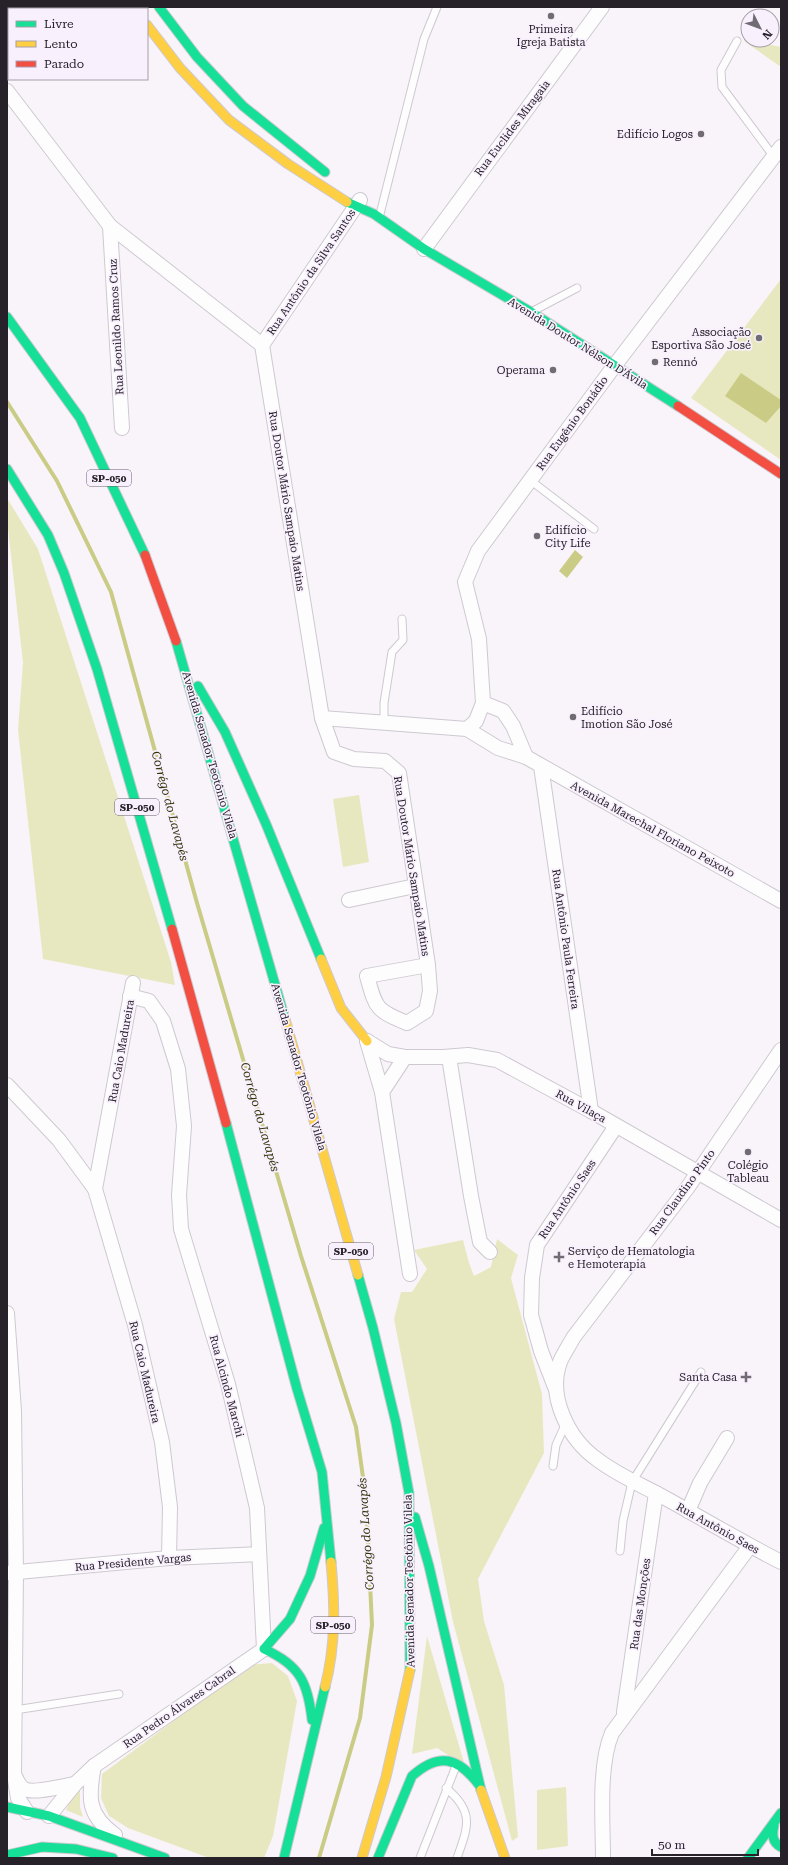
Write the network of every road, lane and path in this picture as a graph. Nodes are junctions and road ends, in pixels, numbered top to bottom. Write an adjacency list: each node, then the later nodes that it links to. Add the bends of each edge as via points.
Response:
1 (159, 7): 8 (main road, via 197,57 243,106)
2 (437, 7): 10 (lane, via 424,39)
3 (602, 7): 12 (street, Rua Euclides Miragaia)
4 (148, 26): 9 (main road, Avenida Doutor Nélson D'Ávila, via 180,68 229,120 288,164)
5 (737, 41): 7 (lane, via 721,70 722,87)
6 (7, 91): 11 (street)
7 (779, 156): 17 (street, Rua Eugênio Bonádio)
8 (330, 176)
9 (358, 200): 10 (main road, Avenida Doutor Nélson D'Ávila); 16 (street, Rua Antônio da Silva Santos)
10 (376, 216): 12 (main road, Avenida Doutor Nélson D'Ávila)
11 (110, 226): 16 (street); 18 (street, Rua Leonildo Ramos Cruz)
12 (424, 249): 14 (main road, Avenida Doutor Nélson D'Ávila)
13 (577, 288): 14 (lane)
14 (531, 312): 17 (main road, Avenida Doutor Nélson D'Ávila)
15 (7, 316): 24 (main road, Avenida Senador Teotônio Vilela / SP-050, via 80,418 145,554)
16 (262, 345): 26 (street, Rua Doutor Mário Sampaio Matins)
17 (615, 365): 20 (main road, Avenida Doutor Nélson D'Ávila); 21 (street, Rua Eugênio Bonádio)
18 (122, 428)
19 (7, 469): 59 (main road, SP-050, via 48,535 97,669 162,893 322,1472)
20 (781, 474)
21 (530, 480): 22 (lane); 25 (street, Rua Eugênio Bonádio, via 478,551 465,582 479,639)
22 (594, 529)
23 (402, 619): 27 (lane, via 403,640 392,652 384,703)
24 (181, 655): 36 (main road, via 225,732 266,824 341,1008); 56 (main road, Avenida Senador Teotônio Vilela / SP-050, via 373,1328 396,1423)
25 (483, 703): 28 (street, Rua Eugênio Bonádio, via 476,721); 29 (street, via 503,711 513,726)
26 (322, 718): 27 (street, Avenida Marechal Floriano Peixoto); 31 (street, Rua Doutor Mário Sampaio Matins, via 334,752 354,759 385,761 399,773)
27 (384, 722): 28 (street, Avenida Marechal Floriano Peixoto)
28 (467, 729): 29 (street, Avenida Marechal Floriano Peixoto, via 498,748)
29 (526, 757): 30 (street, Avenida Marechal Floriano Peixoto)
30 (541, 766): 33 (street, Avenida Marechal Floriano Peixoto); 42 (street, Rua Antônio Paula Ferreira)
31 (415, 886): 32 (street); 34 (street, Rua Doutor Mário Sampaio Matins)
32 (349, 900)
33 (781, 901)
34 (428, 965): 34 (street, Rua Doutor Mário Sampaio Matins, via 430,991 426,1011 407,1023 386,1015 374,1003 367,976)
35 (132, 989): 45 (street, Rua Caio Madureira); 62 (street, Rua Alcindo Marchi, via 149,1001 163,1021 178,1069 184,1126 179,1195 181,1229 228,1384 246,1455 257,1508)
36 (367, 1041): 38 (street, Rua Vilaça, via 388,1054); 41 (street)
37 (781, 1050): 44 (street, Rua Claudino Pinto)
38 (405, 1057): 39 (street, Rua Vilaça); 41 (street)
39 (449, 1057): 42 (street, Rua Vilaça, via 468,1055 497,1060); 47 (street, via 470,1196 480,1242)
40 (7, 1085): 45 (street, Rua Caio Madureira, via 59,1140)
41 (382, 1092): 48 (street)
42 (591, 1111): 43 (street, Rua Vilaça)
43 (616, 1126): 44 (street, Rua Vilaça); 51 (street, Rua Antônio Saes, via 537,1245 532,1278 531,1315)
44 (698, 1172): 46 (street, Rua Vilaça); 51 (street, Rua Claudino Pinto, via 573,1338 560,1362)
45 (95, 1189): 63 (street, Rua Caio Madureira, via 135,1325 162,1442 170,1507)
46 (781, 1220)
47 (490, 1252)
48 (410, 1274)
49 (7, 1313): 65 (street, via 14,1411)
50 (701, 1372): 55 (lane)
51 (557, 1393): 52 (street, Rua Claudino Pinto)
52 (566, 1423): 54 (lane, via 556,1445); 55 (street, Rua Claudino Pinto, via 572,1434 597,1460)
53 (727, 1438): 58 (street, via 700,1483)
54 (553, 1466)
55 (632, 1482): 57 (street, Rua Claudino Pinto); 61 (lane, via 623,1521)
56 (409, 1493): 75 (main road, via 430,1566); 89 (main road, Avenida Senador Teotônio Vilela / SP-050, via 410,1671 386,1776)
57 (656, 1493): 58 (street, Rua Antônio Saes); 69 (street, Rua das Monções)
58 (688, 1511): 60 (street, Rua Antônio Saes)
59 (327, 1517): 66 (main road, via 310,1576 290,1619); 70 (main road, SP-050, via 335,1602 332,1659)
60 (750, 1546): 64 (street, Rua Antônio Saes); 69 (street, Rua das Monções)
61 (620, 1551)
62 (259, 1554): 63 (street, Rua Presidente Vargas); 66 (street, Rua Alcindo Marchi)
63 (169, 1558): 65 (street, Rua Presidente Vargas)
64 (781, 1562)
65 (11, 1573): 68 (street)
66 (264, 1649): 70 (main road, via 283,1658 297,1672 309,1694); 72 (street, Rua Pedro Álvares Cabral)
67 (119, 1694): 68 (lane)
68 (15, 1710): 73 (street)
69 (624, 1715): 94 (street, Rua das Monções, via 606,1746)
70 (314, 1731): 88 (main road, SP-050)
71 (457, 1764): 75 (main road, via 472,1775); 77 (lane); 90 (main road, via 440,1758 431,1760 412,1776)
72 (94, 1766): 74 (street, Rua Pedro Álvares Cabral); 83 (street, via 90,1788 91,1805 102,1825)
73 (14, 1774): 74 (street, via 25,1790); 76 (street); 79 (street, via 18,1798)
74 (75, 1784): 81 (street, Rua Pedro Álvares Cabral)
75 (479, 1785): 93 (main road)
76 (7, 1787)
77 (446, 1788): 91 (lane); 92 (lane, via 458,1798 467,1816 466,1832)
78 (7, 1807): 79 (main road)
79 (27, 1812): 81 (main road)
80 (781, 1813): 82 (main road)
81 (49, 1816): 83 (main road)
82 (774, 1825): 84 (main road, via 772,1838); 95 (main road)
83 (125, 1842): 87 (main road)
84 (781, 1847)
85 (8, 1857): 86 (main road, via 42,1846 76,1849)
86 (112, 1858)
87 (165, 1858)
88 (284, 1858)
89 (362, 1858)
90 (378, 1858)
91 (420, 1858)
92 (457, 1858)
93 (505, 1858)
94 (603, 1858)
95 (748, 1858)

